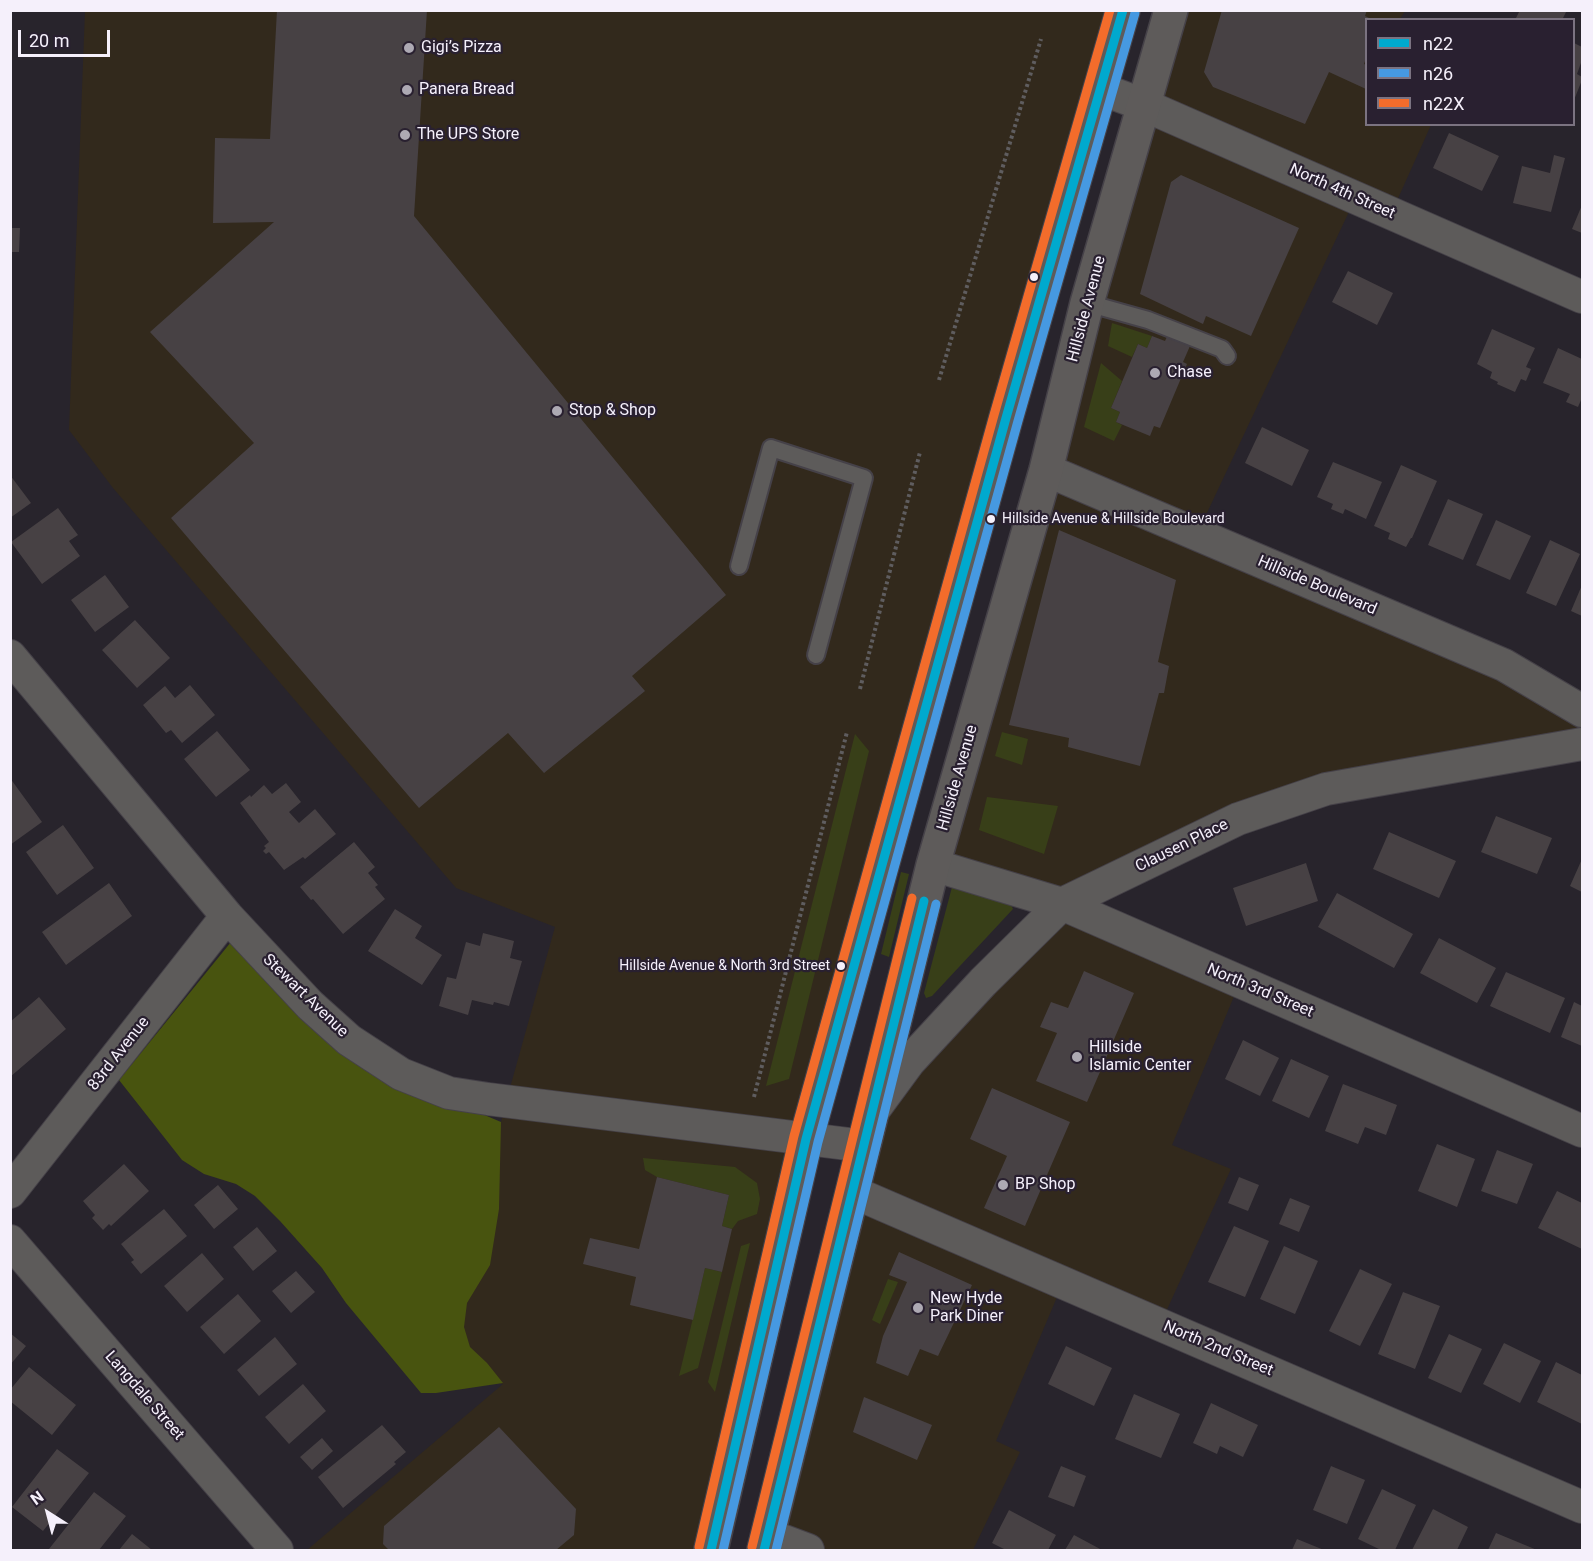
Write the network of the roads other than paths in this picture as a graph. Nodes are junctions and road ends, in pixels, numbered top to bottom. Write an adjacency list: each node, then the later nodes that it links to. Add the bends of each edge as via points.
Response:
1 (1123, 10): 3 (main road)
2 (1172, 10): 4 (main road, Hillside Avenue)
3 (1101, 88): 4 (street, North 4th Street); 19 (main road)
4 (1144, 105): 5 (street, North 4th Street); 6 (main road, Hillside Avenue)
5 (1582, 297)
6 (1087, 303): 7 (lane, via 1148,320 1222,349); 8 (main road, Hillside Avenue)
7 (1227, 356)
8 (1046, 470): 12 (street, Hillside Boulevard, via 1504,666); 14 (main road, Hillside Avenue)
9 (739, 566): 10 (lane, via 771,448 864,478)
10 (816, 655)
11 (10, 656): 16 (street, Stewart Avenue)
12 (1582, 711)
13 (1582, 744): 15 (street, Clausen Place, via 1326,789 1238,819)
14 (933, 865): 15 (street, North 3rd Street); 17 (main road, Hillside Avenue)
15 (1062, 904): 17 (street, Clausen Place, via 915,1055); 18 (street, North 3rd Street)
16 (227, 916): 19 (street, Stewart Avenue, via 310,1005 350,1040 401,1074 449,1093); 21 (street, 83rd Avenue)
17 (872, 1112): 20 (main road, Hillside Avenue)
18 (1582, 1131)
19 (806, 1138): 20 (street, Stewart Avenue); 27 (main road)
20 (864, 1146): 22 (main road, Hillside Avenue)
21 (10, 1192)
22 (853, 1192): 24 (street, North 2nd Street); 25 (main road, Hillside Avenue)
23 (10, 1241): 26 (street, Langdale Street)
24 (1582, 1507)
25 (766, 1543): 28 (street)
26 (277, 1551)
27 (711, 1551)
28 (808, 1551)

